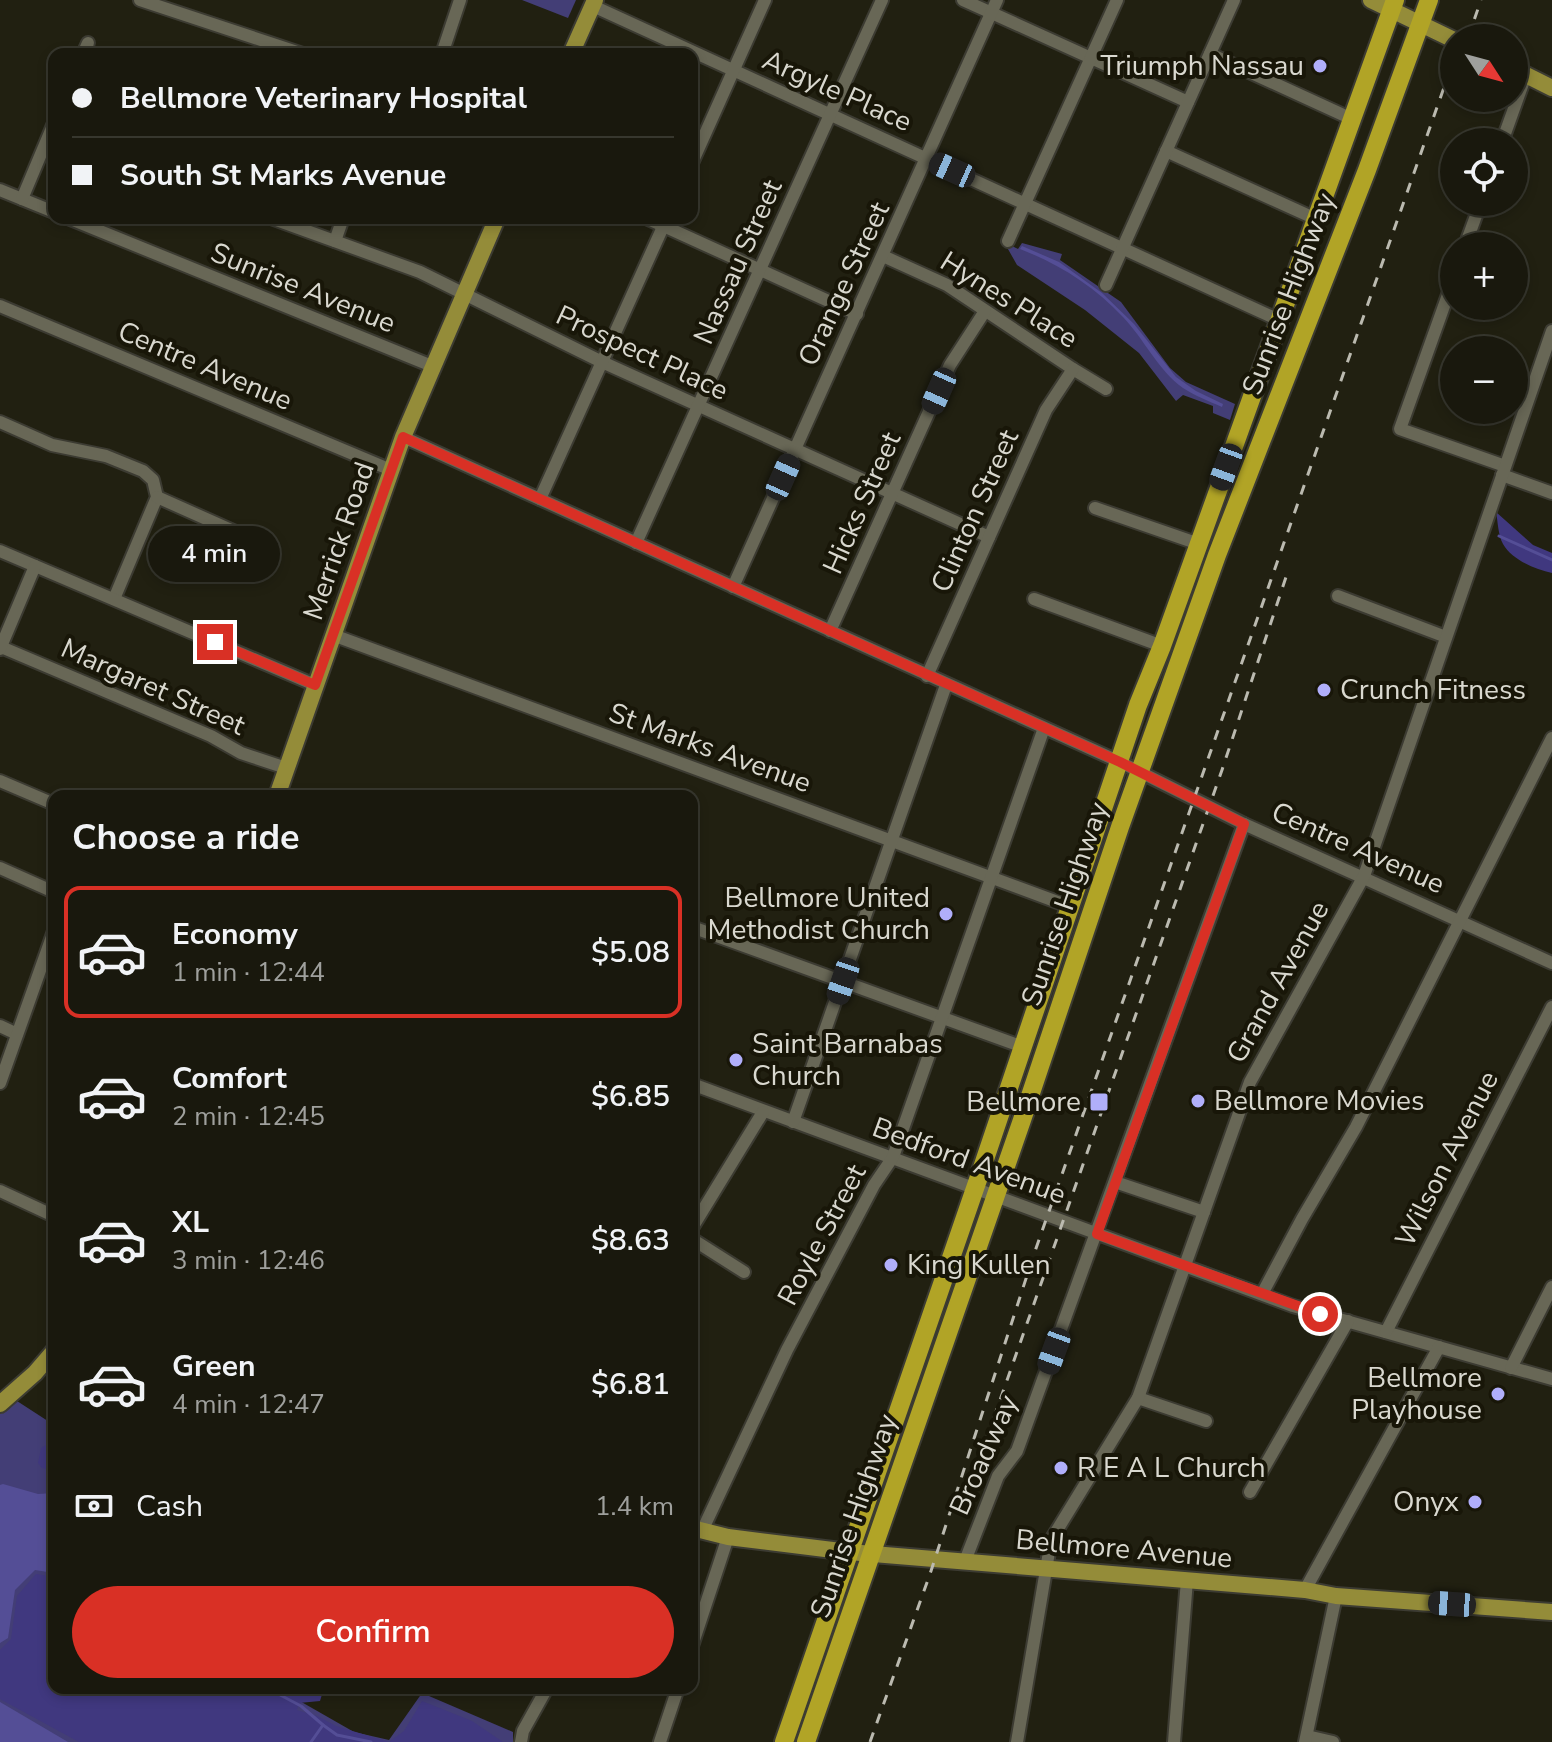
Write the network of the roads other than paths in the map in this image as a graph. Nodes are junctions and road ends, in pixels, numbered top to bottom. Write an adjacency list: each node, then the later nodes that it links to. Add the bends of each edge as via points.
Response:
1 (140, 0): 16 (street)
2 (460, 0): 17 (street)
3 (765, 0): 23 (street)
4 (882, 0): 27 (street, Nassau Street)
5 (963, 0): 13 (street)
6 (997, 0): 13 (street, Orange Street)
7 (1117, 0): 22 (street)
8 (1234, 0): 21 (street)
9 (1371, 0): 12 (main road)
10 (1429, 0): 14 (highway, Sunrise Highway)
11 (594, 3): 18 (main road); 19 (street, Argyle Place)
12 (1393, 5): 14 (main road); 28 (highway, Sunrise Highway)
13 (991, 13): 22 (street); 32 (street, Orange Street)
14 (1421, 24): 15 (main road); 94 (highway, Sunrise Highway, via 1217,555)
15 (1440, 33)
16 (285, 48)
17 (444, 48)
18 (574, 48)
19 (687, 48)
20 (698, 54): 23 (street, Argyle Place)
21 (1210, 54): 26 (street); 28 (street)
22 (1091, 58): 26 (street); 35 (street)
23 (734, 71): 27 (street, Argyle Place); 30 (street)
24 (1528, 76): 25 (main road)
25 (1552, 88)
26 (1188, 102): 31 (street)
27 (831, 115): 32 (street, Argyle Place); 48 (street, Nassau Street)
28 (1352, 119): 37 (highway, Sunrise Highway)
29 (48, 137): 34 (street)
30 (698, 150)
31 (1166, 151): 37 (street); 46 (street)
32 (928, 159): 35 (street, Argyle Place); 47 (street, Orange Street)
33 (0, 190): 34 (street)
34 (22, 199): 36 (street)
35 (1025, 203): 45 (street); 46 (street, Argyle Place)
36 (48, 210)
37 (1316, 219): 55 (highway, Sunrise Highway)
38 (83, 224): 58 (street, Sunrise Avenue)
39 (288, 224): 44 (street, Prospect Place)
40 (341, 224): 44 (street)
41 (494, 224): 50 (main road, Merrick Road)
42 (664, 224): 57 (street)
43 (669, 224): 48 (street)
44 (335, 241): 50 (street, Prospect Place, via 420,272)
45 (1008, 241)
46 (1123, 248): 49 (street); 55 (street, Argyle Place)
47 (883, 256): 52 (street, Hynes Place, via 947,285); 53 (street, Orange Street)
48 (761, 270): 53 (street); 61 (street, Nassau Street)
49 (1106, 285)
50 (463, 295): 57 (street, Prospect Place); 58 (main road, Merrick Road)
51 (0, 306): 65 (street, Centre Avenue)
52 (985, 311): 59 (street, Hynes Place); 68 (street, Hicks Street, via 950,365)
53 (857, 314): 64 (street, Orange Street)
54 (1440, 317): 66 (street, via 1400,429)
55 (1279, 320): 75 (highway, Sunrise Highway)
56 (1552, 331): 66 (street, Grand Avenue)
57 (602, 362): 61 (street, Prospect Place); 70 (street)
58 (432, 366): 63 (main road, Merrick Road)
59 (1073, 369): 60 (street, Hynes Place); 72 (street, Clinton Street, via 1046,410)
60 (1106, 389)
61 (699, 406): 64 (street, Prospect Place); 74 (street, Nassau Street)
62 (0, 422): 69 (street, via 52,445 106,456 143,471 153,480)
63 (403, 437): 65 (main road, Merrick Road); 70 (street, Centre Avenue)
64 (795, 450): 68 (street, Prospect Place); 78 (street, Orange Street)
65 (391, 470): 83 (main road, Merrick Road)
66 (1504, 470): 67 (street); 84 (street, Grand Avenue)
67 (1552, 493)
68 (892, 494): 72 (street, Prospect Place); 82 (street, Hicks Street)
69 (157, 497): 73 (street); 80 (street)
70 (540, 499): 74 (street, Centre Avenue)
71 (1095, 508): 75 (street)
72 (989, 537): 87 (street, Clinton Street)
73 (249, 538)
74 (636, 543): 78 (street, Centre Avenue)
75 (1199, 544): 85 (highway, Sunrise Highway)
76 (0, 551): 77 (street)
77 (35, 566): 80 (street); 86 (street)
78 (733, 587): 82 (street, Centre Avenue)
79 (1338, 596): 84 (street)
80 (114, 599): 88 (street)
81 (1034, 599): 85 (street)
82 (830, 631): 87 (street, Centre Avenue)
83 (333, 635): 88 (main road, Merrick Road); 99 (street, St Marks Avenue)
84 (1446, 637): 101 (street, Grand Avenue)
85 (1162, 646): 92 (highway, Sunrise Highway)
86 (0, 648): 93 (street, Margaret Street)
87 (927, 676): 89 (street, Centre Avenue)
88 (315, 685): 93 (main road, Merrick Road)
89 (946, 685): 90 (street, Centre Avenue); 99 (street)
90 (1044, 728): 92 (street, Centre Avenue); 102 (street, Royle Street)
91 (1552, 738): 105 (street)
92 (1120, 762): 94 (street, Centre Avenue); 104 (highway, Sunrise Highway)
93 (286, 768): 96 (main road, Merrick Road)
94 (1140, 773): 98 (street, Centre Avenue); 123 (highway, Sunrise Highway)
95 (0, 781): 97 (street)
96 (279, 790)
97 (48, 801)
98 (1244, 824): 101 (street, Centre Avenue); 120 (street, Broadway)
99 (892, 840): 102 (street, St Marks Avenue); 109 (street)
100 (0, 868): 103 (street)
101 (1364, 876): 105 (street, Centre Avenue); 124 (street, Grand Avenue, via 1250,1082)
102 (992, 877): 104 (street, St Marks Avenue); 111 (street, Royle Street)
103 (48, 889)
104 (1071, 907): 114 (highway, Sunrise Highway)
105 (1459, 920): 108 (street, Centre Avenue); 132 (street, via 1356,1127)
106 (698, 929): 109 (street)
107 (48, 948): 113 (street)
108 (1552, 963)
109 (843, 981): 111 (street); 118 (street)
110 (1552, 1007): 134 (street, Wilson Avenue)
111 (943, 1018): 114 (street); 119 (street, Royle Street)
112 (0, 1026): 113 (street)
113 (17, 1034): 115 (street)
114 (1023, 1047): 121 (highway, Sunrise Highway)
115 (0, 1083)
116 (698, 1086): 117 (street, Bedford Avenue)
117 (763, 1112): 118 (street, Bedford Avenue); 126 (street)
118 (793, 1122): 119 (street, Bedford Avenue)
119 (893, 1157): 121 (street, Bedford Avenue); 143 (street, Royle Street, via 787,1350)
120 (1115, 1182): 124 (street); 127 (street, Broadway)
121 (975, 1188): 123 (street, Bedford Avenue); 146 (highway, Sunrise Highway)
122 (0, 1191): 125 (street)
123 (995, 1196): 127 (street, Bedford Avenue); 147 (highway, Sunrise Highway)
124 (1204, 1212): 129 (street, Grand Avenue)
125 (48, 1213)
126 (698, 1218)
127 (1097, 1234): 129 (street, Bedford Avenue); 148 (street, Broadway, via 1017,1451 998,1476)
128 (698, 1243): 130 (street)
129 (1185, 1266): 132 (street, Bedford Avenue); 139 (street, Grand Avenue)
130 (744, 1272)
131 (1552, 1287): 137 (street)
132 (1262, 1294): 133 (street, Bedford Avenue)
133 (1348, 1321): 134 (street, Bedford Avenue); 142 (street)
134 (1386, 1332): 135 (street, Bedford Avenue)
135 (1439, 1347): 137 (street, Bedford Avenue); 151 (street)
136 (48, 1363): 140 (main road)
137 (1511, 1368): 138 (street, Bedford Avenue)
138 (1552, 1379)
139 (1138, 1398): 141 (street); 149 (street, Grand Avenue, via 1051,1540)
140 (0, 1404)
141 (1206, 1421)
142 (1250, 1492)
143 (698, 1528)
144 (698, 1530): 145 (main road, Bellmore Avenue)
145 (728, 1537): 146 (main road, Bellmore Avenue); 154 (street)
146 (849, 1552): 147 (main road, Bellmore Avenue); 160 (highway, Sunrise Highway)
147 (871, 1553): 148 (main road, Bellmore Avenue); 161 (highway, Sunrise Highway)
148 (965, 1561): 149 (main road, Bellmore Avenue)
149 (1046, 1567): 150 (main road, Bellmore Avenue); 162 (street, Grand Avenue)
150 (1187, 1580): 151 (main road, Bellmore Avenue); 163 (street)
151 (1305, 1590): 152 (main road, Bellmore Avenue)
152 (1336, 1596): 153 (main road, Bellmore Avenue); 158 (street)
153 (1552, 1612)
154 (698, 1628)
155 (544, 1694): 157 (street)
156 (676, 1694): 159 (street)
157 (522, 1737)
158 (1306, 1739): 164 (street)
159 (660, 1742)
160 (784, 1742)
161 (806, 1742)
162 (1018, 1742)
163 (1174, 1742)
164 (1333, 1742)

